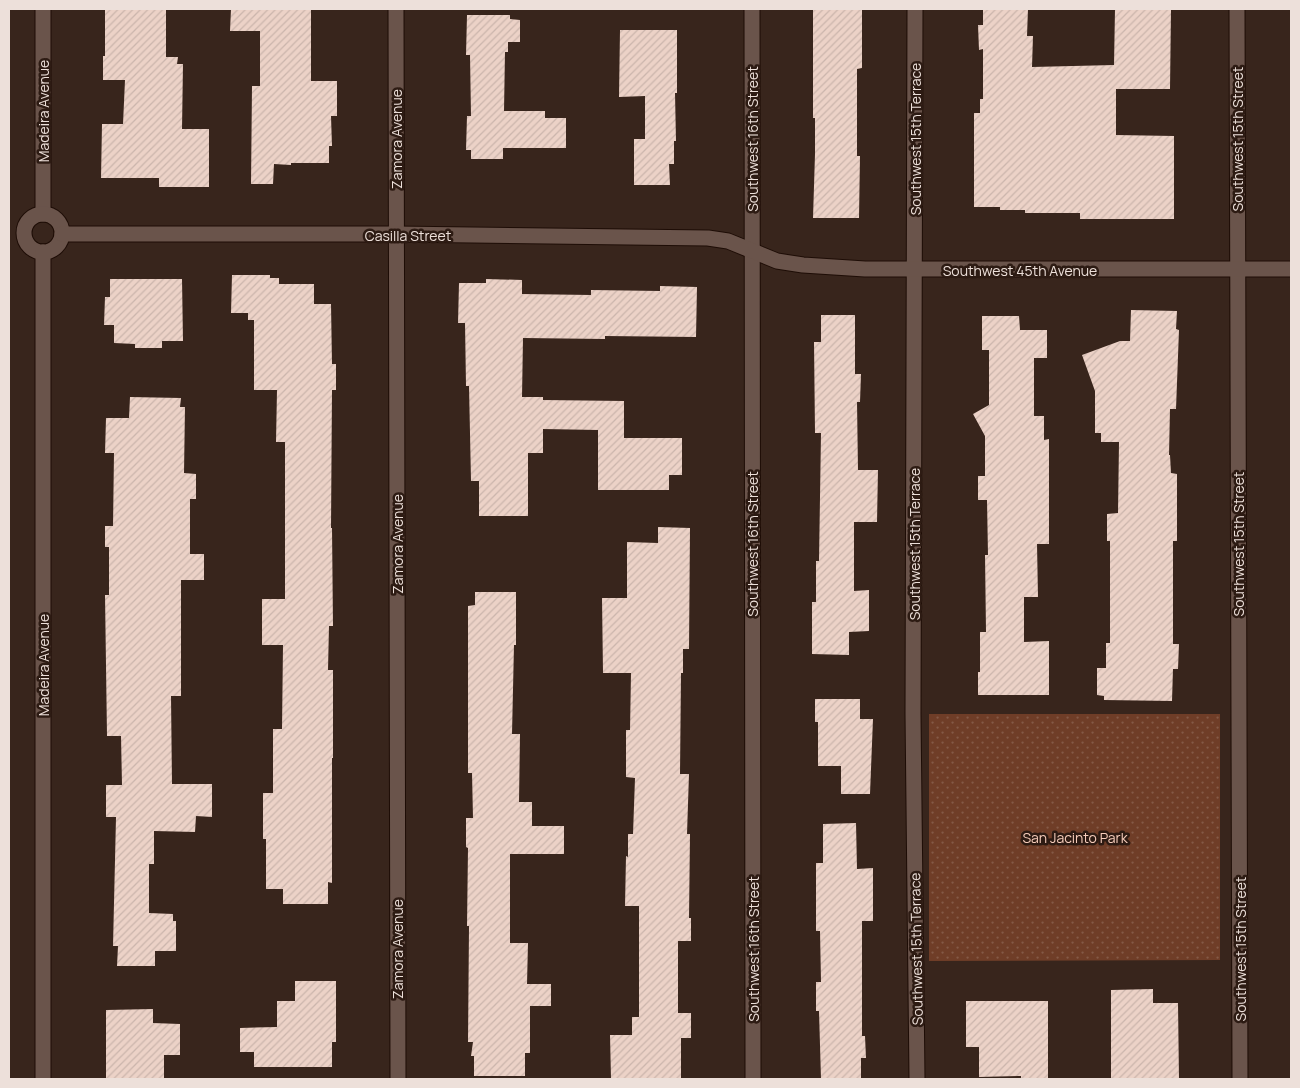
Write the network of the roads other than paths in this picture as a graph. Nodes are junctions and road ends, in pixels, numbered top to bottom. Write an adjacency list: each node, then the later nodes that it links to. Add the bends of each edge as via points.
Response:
1 (43, 9): 6 (street, Madeira Avenue)
2 (396, 9): 9 (street, Zamora Avenue)
3 (752, 9): 11 (street, Southwest 16th Street)
4 (915, 9): 14 (street, Southwest 15th Terrace)
5 (1237, 9): 12 (street, Southwest 15th Street)
6 (43, 214): 7 (street, via 29,220); 8 (street, via 57,220)
7 (16, 233): 10 (street, via 36,251)
8 (62, 234): 9 (street, Casilla Street); 10 (street, via 54,248)
9 (396, 234): 11 (street, Casilla Street, via 708,238 728,241); 16 (street, Zamora Avenue)
10 (43, 252): 15 (street, Madeira Avenue)
11 (752, 252): 14 (street, Southwest 45th Avenue, via 777,261 804,265); 17 (street, Southwest 16th Street)
12 (1236, 268): 13 (street, Southwest 45th Avenue); 14 (street, Southwest 45th Avenue); 19 (street, Southwest 15th Street)
13 (1291, 269)
14 (915, 270): 18 (street, Southwest 15th Terrace, via 913,724)
15 (44, 1079)
16 (398, 1079)
17 (753, 1079)
18 (917, 1079)
19 (1240, 1079)

